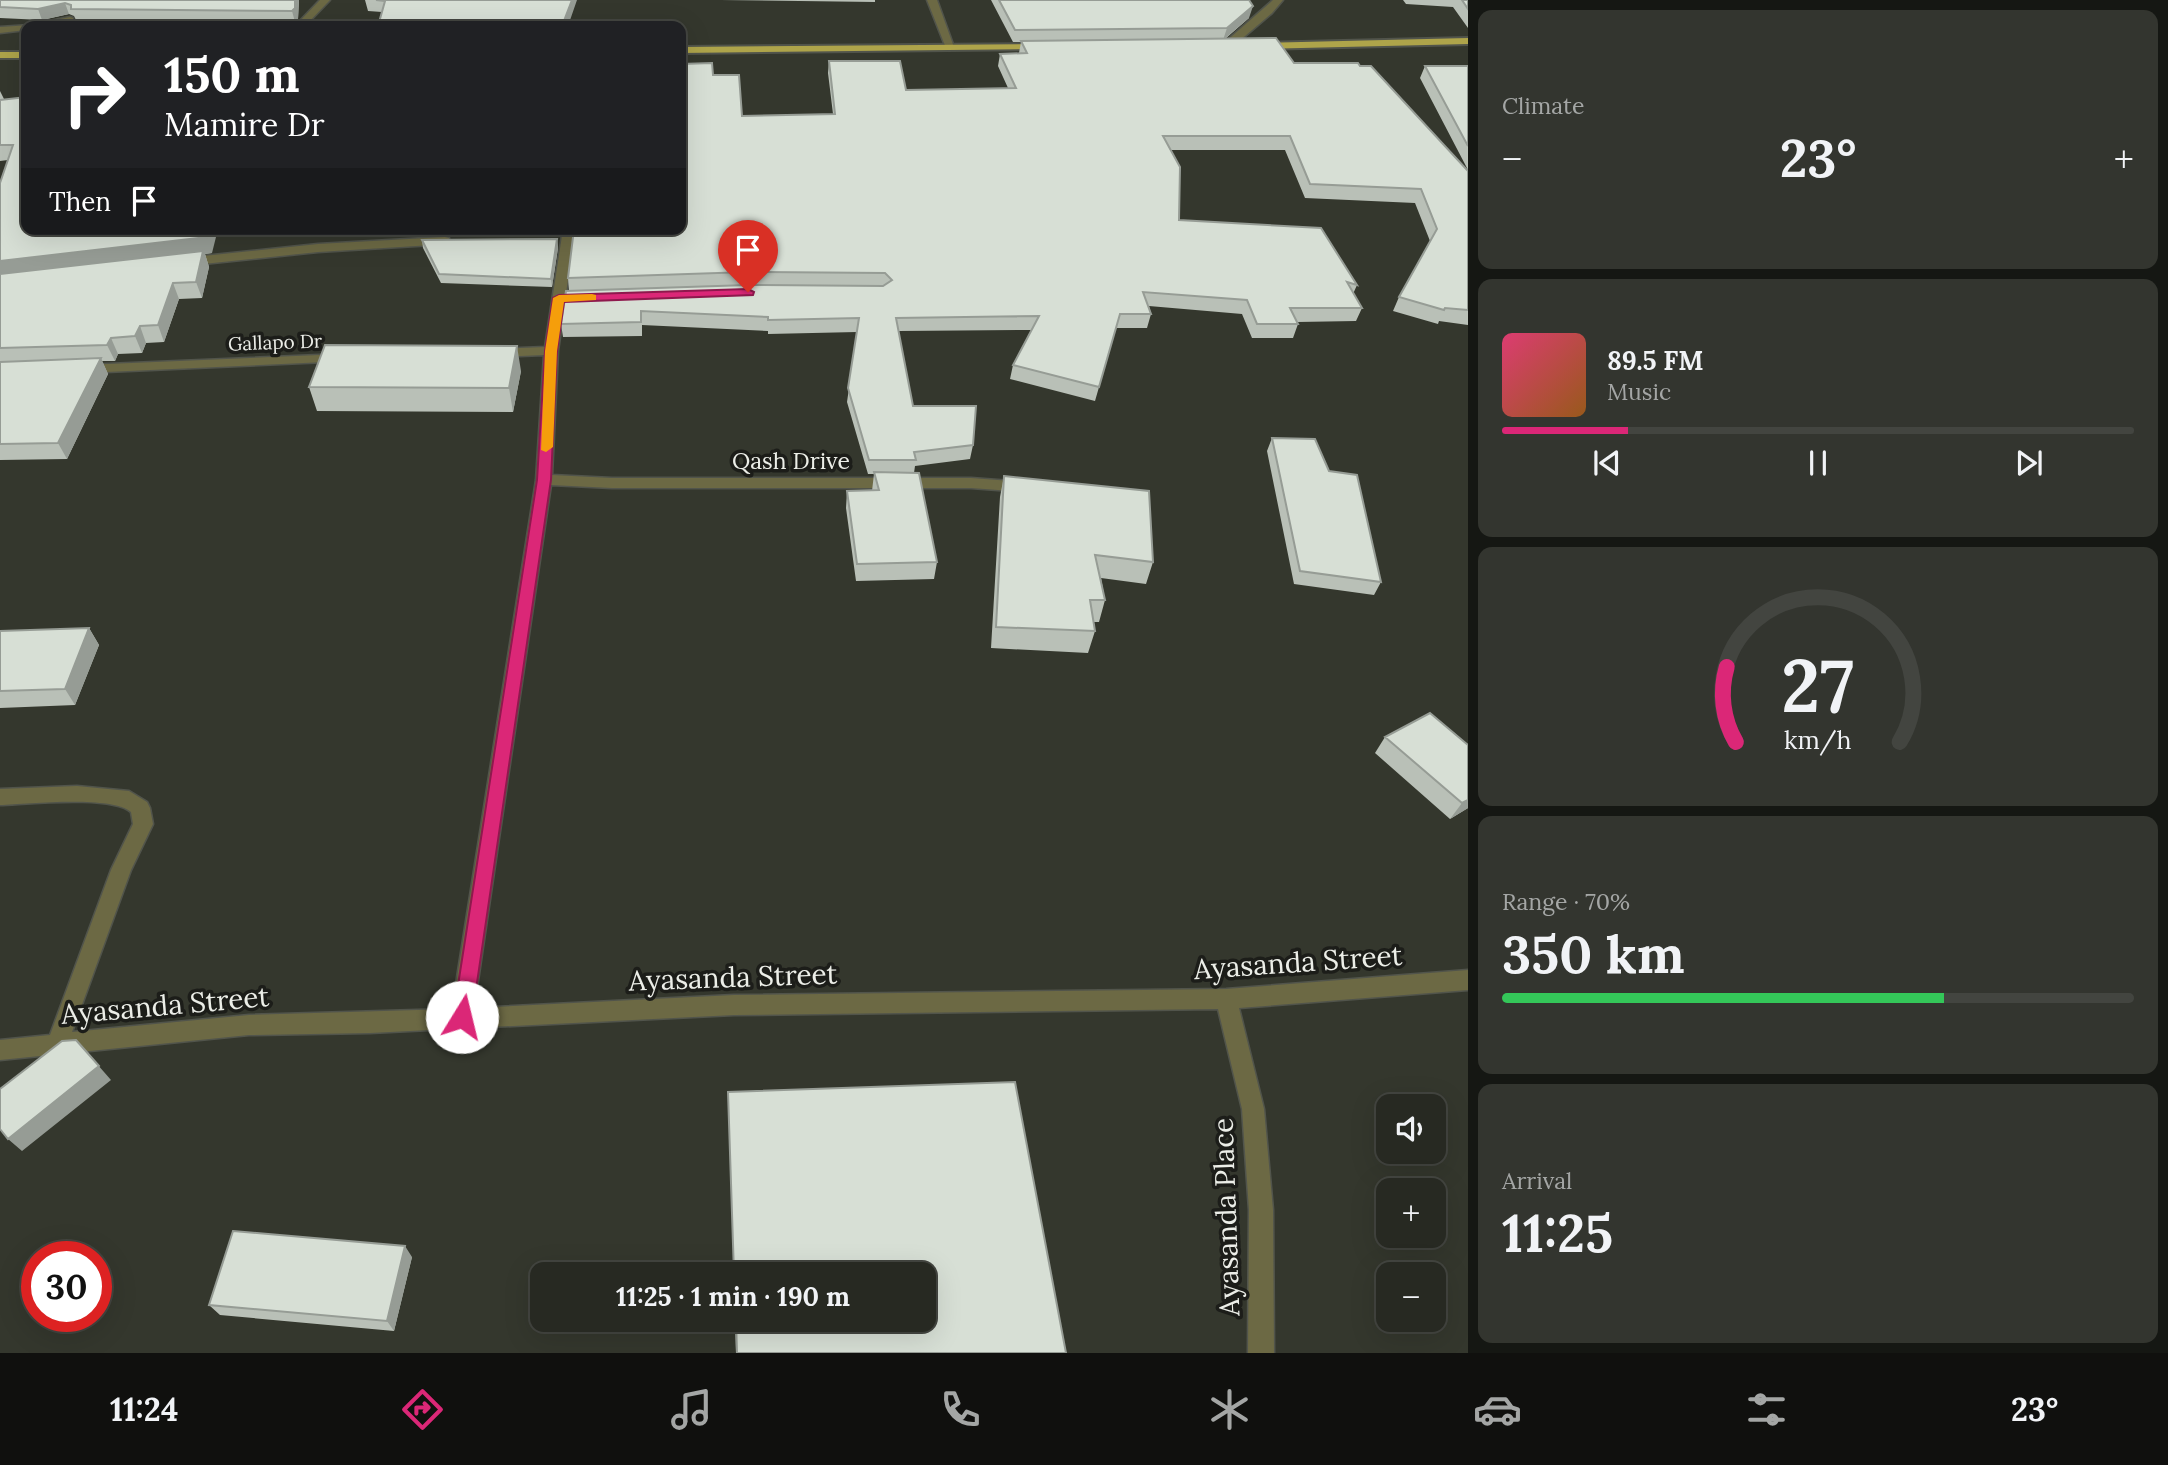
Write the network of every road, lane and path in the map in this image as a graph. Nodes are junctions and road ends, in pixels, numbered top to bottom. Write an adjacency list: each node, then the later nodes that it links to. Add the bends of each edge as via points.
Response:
1 (325, 0): 6 (street)
2 (932, 0): 12 (street)
3 (1278, 0): 10 (street, via 1268,13)
4 (70, 20): 5 (street)
5 (64, 21)
6 (305, 21)
7 (21, 28): 8 (street)
8 (0, 30)
9 (1468, 41): 10 (highway)
10 (1220, 46)
11 (1052, 47): 12 (highway)
12 (951, 48): 13 (highway)
13 (686, 50)
14 (0, 55): 15 (highway)
15 (21, 55)
16 (564, 237): 19 (street, via 566,298)
17 (458, 241): 18 (street, via 318,248)
18 (166, 264)
19 (551, 351): 20 (street); 23 (street)
20 (483, 354)
21 (361, 358): 22 (street, Gallapo Dr)
22 (69, 369)
23 (544, 480): 24 (street, Qash Drive, via 958,482); 28 (street)
24 (1037, 489)
25 (0, 797): 29 (street, via 77,794 129,799 140,808 143,824 121,870)
26 (1468, 980): 27 (street, Ayasanda Street)
27 (1226, 999): 28 (street, Ayasanda Street, via 734,1004); 31 (street, Ayasanda Place, via 1253,1109 1261,1210)
28 (462, 1017): 29 (street, Ayasanda Street, via 249,1025)
29 (57, 1044): 30 (street, Ayasanda Street)
30 (0, 1050)
31 (1261, 1353)

